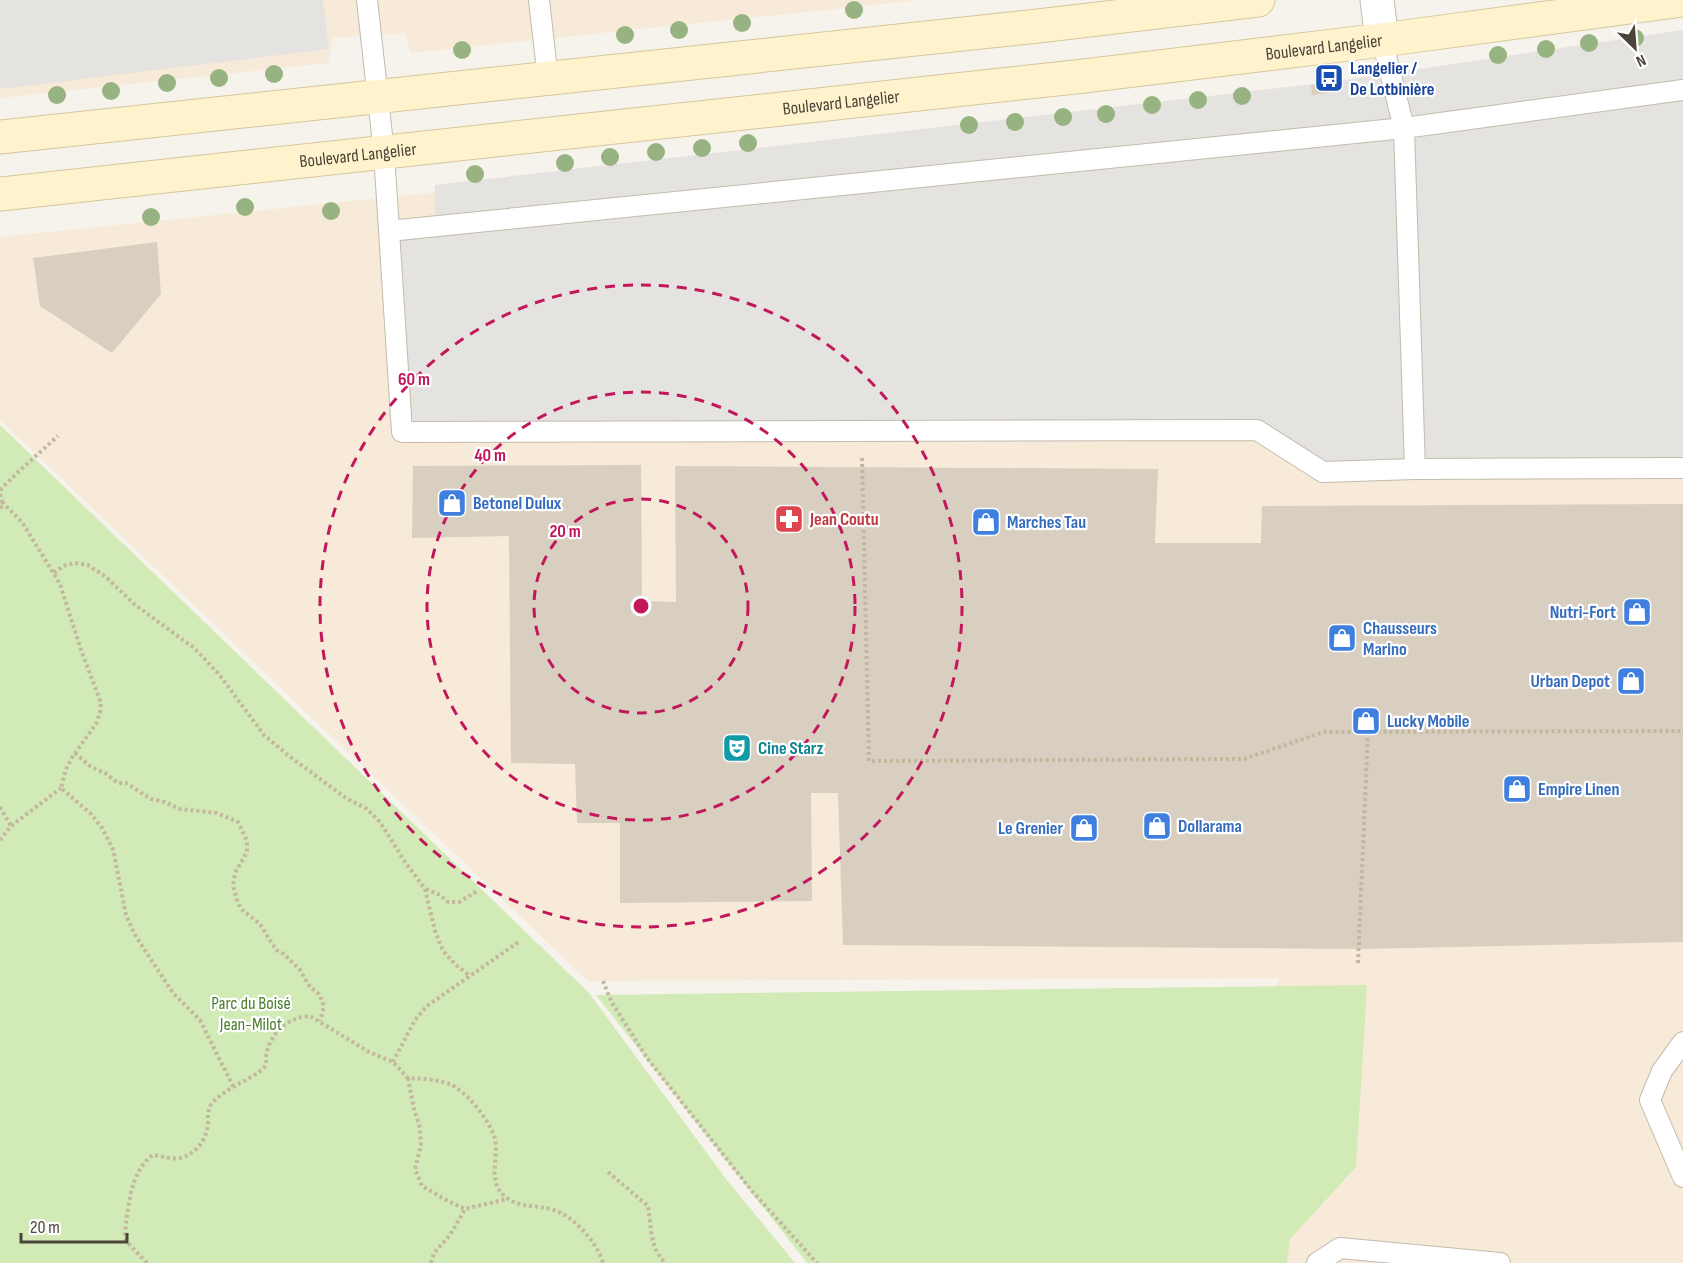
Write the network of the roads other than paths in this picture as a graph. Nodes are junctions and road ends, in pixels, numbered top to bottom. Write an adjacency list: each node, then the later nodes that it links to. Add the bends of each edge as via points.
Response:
1 (367, 0): 9 (lane)
2 (539, 0): 7 (lane)
3 (1258, 0): 7 (main road)
4 (1377, 0): 6 (street)
5 (1681, 0): 6 (main road, Boulevard Langelier)
6 (1382, 40): 10 (lane); 12 (main road, Boulevard Langelier)
7 (548, 79): 9 (main road)
8 (1683, 90): 10 (lane)
9 (378, 95): 11 (main road); 12 (lane)
10 (1404, 128): 14 (lane); 16 (lane)
11 (0, 137)
12 (384, 153): 13 (main road, Boulevard Langelier); 14 (lane)
13 (0, 194)
14 (389, 231): 16 (lane, via 402,432 1257,430 1323,472)
15 (1683, 468): 16 (lane)
16 (1415, 469)
17 (1683, 1042): 18 (lane, via 1662,1071 1650,1100)
18 (1683, 1177)
19 (1317, 1263): 20 (lane, via 1340,1248)
20 (1500, 1263)

